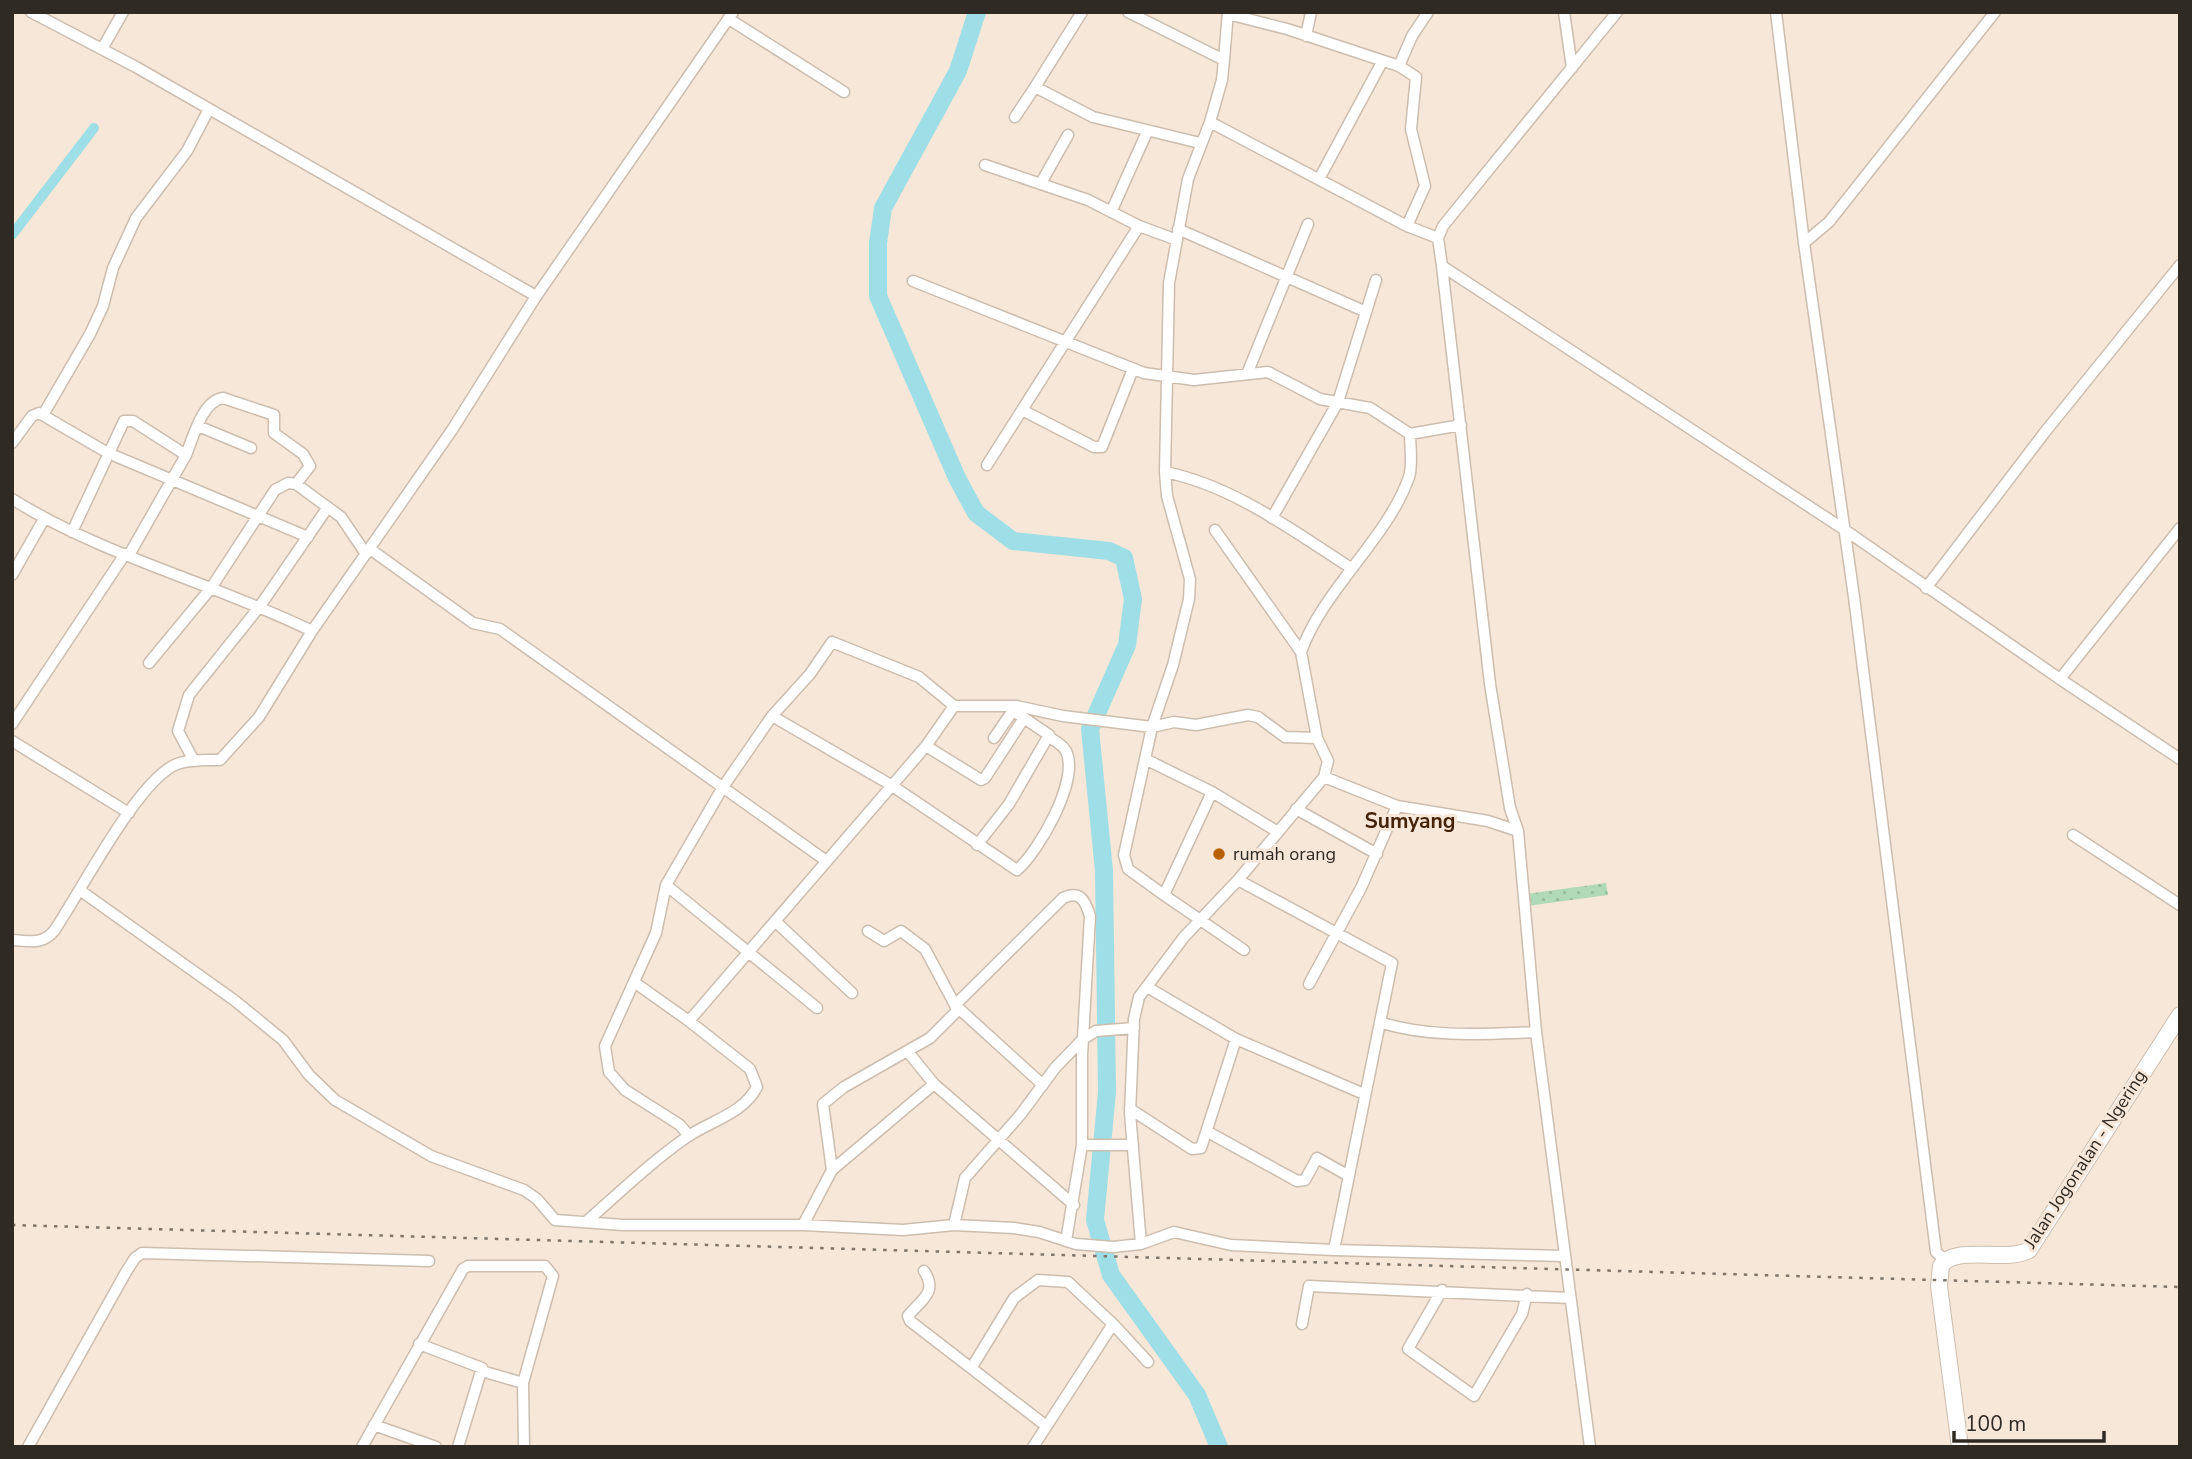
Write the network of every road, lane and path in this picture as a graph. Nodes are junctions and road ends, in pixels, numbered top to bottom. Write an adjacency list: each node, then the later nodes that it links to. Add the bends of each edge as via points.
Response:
1 (31, 12): 14 (street)
2 (123, 12): 14 (street)
3 (1082, 12): 19 (street)
4 (1128, 12): 15 (street)
5 (1311, 12): 13 (street)
6 (1428, 12): 17 (street)
7 (1564, 12): 18 (street)
8 (1617, 12): 18 (street)
9 (1776, 12): 36 (street)
10 (1995, 12): 36 (street, via 1829,222)
11 (1228, 13): 13 (street); 15 (street)
12 (731, 15): 20 (street); 42 (street)
13 (1306, 36): 16 (street)
14 (102, 49): 21 (street)
15 (1224, 60): 23 (street)
16 (1382, 62): 17 (street); 28 (street)
17 (1399, 66): 33 (street, via 1418,81 1411,129 1424,186)
18 (1572, 68): 35 (street, via 1443,226)
19 (1034, 87): 22 (street); 24 (street, via 1073,109)
20 (844, 92)
21 (208, 111): 42 (street); 50 (street, via 187,151 136,218 90,334)
22 (1015, 117)
23 (1210, 122): 26 (street); 28 (street)
24 (1147, 132): 26 (street); 30 (street)
25 (1068, 135): 29 (street)
26 (1200, 144): 34 (street)
27 (985, 165): 29 (street)
28 (1319, 179): 33 (street)
29 (1041, 183): 30 (street)
30 (1112, 210): 32 (street)
31 (1308, 224): 39 (street)
32 (1139, 226): 34 (street); 44 (street)
33 (1407, 226): 35 (street)
34 (1178, 234): 39 (street); 47 (street, via 1169,283)
35 (1438, 238): 38 (street)
36 (1804, 243): 69 (street)
37 (2180, 265): 76 (street)
38 (1442, 266): 51 (street); 69 (street)
39 (1287, 275): 43 (street); 46 (street)
40 (1376, 280): 43 (street)
41 (913, 281): 44 (street)
42 (536, 296): 72 (street)
43 (1364, 311): 48 (street)
44 (1065, 342): 45 (street); 49 (street)
45 (1133, 369): 47 (street); 49 (street, via 1101,447)
46 (1247, 374): 47 (street, via 1194,380); 48 (street, via 1268,372 1299,391)
47 (1166, 377): 59 (street)
48 (1338, 402): 53 (street, via 1377,411); 65 (street)
49 (1022, 410): 58 (street)
50 (43, 415): 54 (street, via 32,415); 56 (street)
51 (1461, 425): 53 (street); 104 (street, via 1490,684)
52 (198, 426): 55 (street); 57 (street); 61 (street, via 216,399 270,412 274,433 306,457 310,466)
53 (1410, 434): 74 (street, via 1406,482)
54 (14, 438)
55 (251, 448)
56 (108, 453): 57 (street, via 119,426 127,419); 60 (street); 70 (street)
57 (186, 455): 60 (street)
58 (987, 465)
59 (1165, 472): 65 (street, via 1213,485); 88 (street, via 1167,496 1190,579 1189,599)
60 (173, 481): 64 (street); 73 (street)
61 (296, 484): 63 (street); 64 (street, via 281,485)
62 (12, 499): 66 (street)
63 (328, 507): 71 (street); 72 (street)
64 (259, 515): 71 (street); 77 (street)
65 (1272, 518): 74 (street)
66 (44, 519): 70 (street); 75 (street)
67 (2180, 528): 82 (street)
68 (1215, 530): 80 (street)
69 (1845, 530): 76 (street); 155 (street, via 1936,1252)
70 (72, 532): 73 (street)
71 (308, 537): 78 (street)
72 (368, 552): 79 (street); 99 (street, via 473,623 500,629)
73 (127, 554): 77 (street); 87 (street)
74 (1351, 568): 80 (street)
75 (13, 571)
76 (1926, 588): 82 (street)
77 (211, 589): 78 (street); 81 (street)
78 (260, 606): 79 (street); 96 (street, via 189,695 178,731)
79 (312, 631): 96 (street, via 235,747 220,760)
80 (1301, 652): 91 (street)
81 (149, 663)
82 (2060, 679): 95 (street)
83 (954, 706): 84 (street); 85 (street, via 919,677 835,641); 93 (street)
84 (1016, 706): 86 (street); 88 (street); 90 (street)
85 (772, 716): 98 (street); 99 (street)
86 (1024, 718): 89 (street); 93 (street, via 981,780)
87 (12, 724)
88 (1152, 727): 91 (street, via 1248,715 1285,737); 94 (street)
89 (1049, 737): 107 (street, via 1009,804); 107 (street, via 1067,754 1068,773 1042,840 1017,870)
90 (994, 738)
91 (1317, 738): 97 (street, via 1328,761)
92 (12, 741): 103 (street)
93 (926, 746): 98 (street)
94 (1145, 759): 100 (street); 113 (street, via 1124,855 1128,869)
95 (2180, 759)
96 (194, 761): 103 (street, via 177,764 157,778)
97 (1324, 777): 101 (street); 102 (street)
98 (891, 785): 107 (street); 109 (street)
99 (723, 787): 109 (street); 111 (street)
100 (1212, 792): 105 (street); 113 (street)
101 (1397, 806): 104 (street, via 1488,821); 108 (street)
102 (1296, 809): 105 (street); 108 (street)
103 (129, 813): 112 (street)
104 (1518, 831): 132 (street)
105 (1278, 832): 110 (street)
106 (2073, 835): 114 (street)
107 (977, 845)
108 (1377, 853): 118 (street)
109 (825, 859): 116 (street)
110 (1238, 880): 115 (street); 118 (street)
111 (666, 885): 121 (street); 122 (street, via 656,933)
112 (81, 891): 119 (street, via 47,940); 148 (street, via 283,1040 335,1100 431,1156 524,1190 555,1220)
113 (1164, 895): 115 (street)
114 (2180, 905)
115 (1199, 921): 120 (street); 124 (street)
116 (776, 922): 121 (street); 125 (street)
117 (868, 931): 126 (street, via 884,941 901,931 925,949)
118 (1337, 934): 123 (street); 130 (street, via 1392,963)
119 (12, 940)
120 (1244, 950)
121 (749, 953): 127 (street); 129 (street)
122 (634, 982): 129 (street); 141 (street, via 605,1046 609,1072 625,1090 680,1125)
123 (1309, 984)
124 (1147, 987): 131 (street, via 1139,996); 134 (street)
125 (852, 993)
126 (955, 1005): 133 (street, via 1063,898 1080,895 1090,916); 135 (street, via 957,1012); 137 (street)
127 (817, 1008)
128 (2180, 1015): 155 (main road, Jalan Jogonalan - Ngering, via 2029,1250)
129 (689, 1021): 141 (street, via 750,1069 757,1087 719,1122)
130 (1382, 1023): 132 (street, via 1449,1036); 138 (street)
131 (1134, 1028): 133 (street, via 1096,1031); 139 (street)
132 (1536, 1032): 154 (street)
133 (1083, 1039): 137 (street); 143 (street)
134 (1236, 1040): 138 (street); 140 (street)
135 (908, 1052): 136 (street); 145 (street, via 844,1087 823,1104)
136 (934, 1084): 142 (street); 145 (street)
137 (1042, 1085): 142 (street)
138 (1364, 1094): 146 (street)
139 (1130, 1109): 140 (street, via 1192,1149 1201,1148); 144 (street)
140 (1208, 1132): 146 (street, via 1297,1181 1305,1180 1317,1158)
141 (689, 1136): 148 (street)
142 (999, 1141): 147 (street); 150 (street, via 965,1178)
143 (1084, 1144): 144 (street); 147 (street)
144 (1131, 1146): 152 (street)
145 (832, 1170): 149 (street)
146 (1349, 1175): 153 (street)
147 (1074, 1205): 151 (street)
148 (586, 1222): 149 (street)
149 (803, 1225): 150 (street, via 903,1230)
150 (954, 1225): 151 (street, via 1039,1232)
151 (1071, 1243): 152 (street)
152 (1141, 1244): 153 (street, via 1174,1232 1231,1245)
153 (1334, 1250): 154 (street)
154 (1565, 1256): 160 (street)
155 (1945, 1260): 177 (main road, via 1939,1286)
156 (429, 1261): 170 (street, via 142,1254 126,1272)
157 (925, 1270): 165 (street, via 931,1289 908,1316 910,1321)
158 (1442, 1290): 159 (street); 159 (street, via 1408,1349 1474,1396 1522,1314); 162 (street, via 1309,1286)
159 (1527, 1294): 160 (street)
160 (1570, 1298): 176 (street)
161 (1113, 1324): 164 (street); 165 (street, via 1068,1282 1038,1280 1014,1298); 169 (street)
162 (1302, 1324)
163 (419, 1344): 166 (street); 167 (street, via 463,1269 545,1266 553,1276); 168 (street)
164 (1148, 1362)
165 (972, 1367): 169 (street)
166 (482, 1371): 167 (street); 173 (street)
167 (523, 1383): 174 (street)
168 (374, 1424): 171 (street); 172 (street)
169 (1045, 1425): 175 (street)
170 (28, 1447)
171 (362, 1447)
172 (436, 1447)
173 (458, 1447)
174 (524, 1447)
175 (1033, 1447)
176 (1590, 1447)
177 (1960, 1447)

